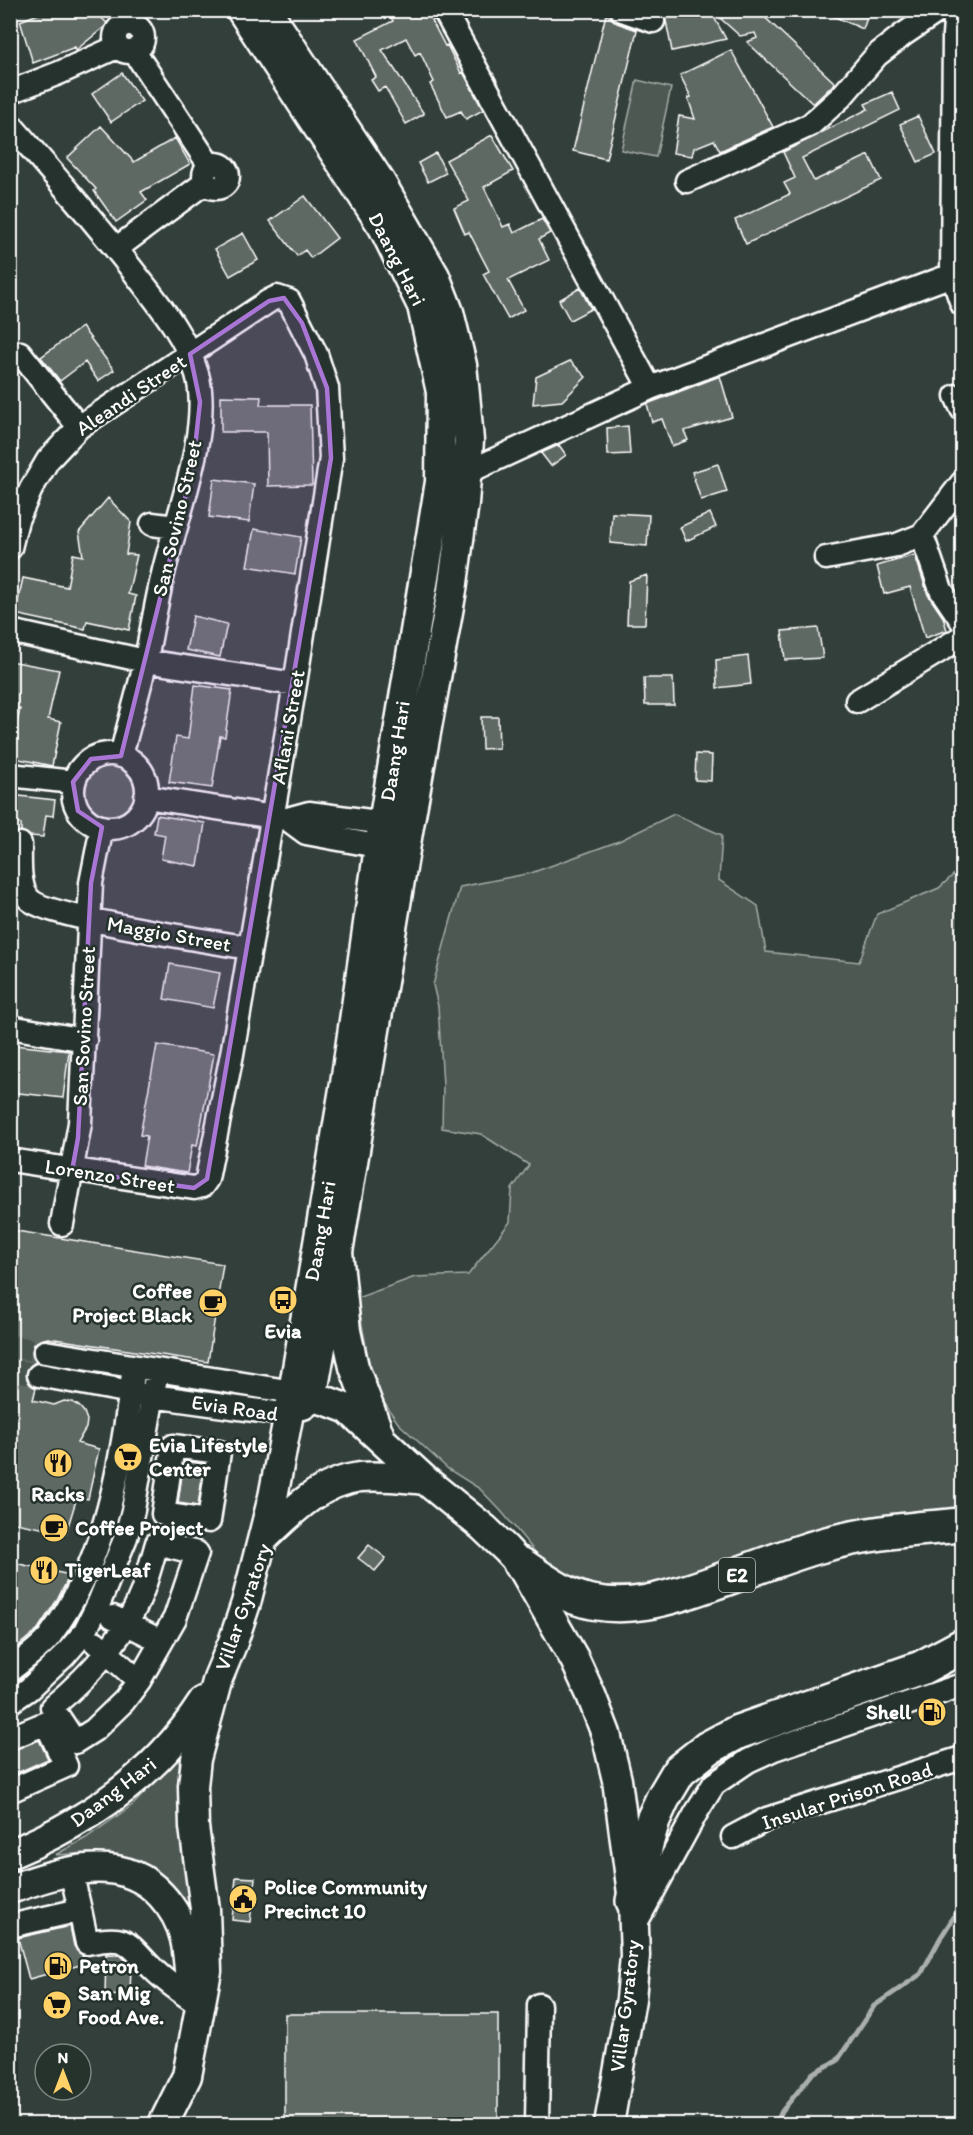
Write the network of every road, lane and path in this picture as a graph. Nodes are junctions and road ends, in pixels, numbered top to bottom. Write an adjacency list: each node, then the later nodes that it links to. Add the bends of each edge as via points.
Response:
1 (241, 10): 40 (main road, Daang Hari, via 361,192 402,262 422,306 441,392 440,482)
2 (267, 10): 21 (main road, Daang Hari, via 380,181 435,276 462,365 469,441)
3 (444, 10): 19 (street)
4 (622, 10): 7 (street)
5 (956, 10): 8 (street)
6 (938, 11): 8 (street); 12 (street, via 876,55 841,98 810,125)
7 (653, 21)
8 (954, 35): 11 (street)
9 (10, 92): 13 (street, via 126,49 208,174)
10 (10, 124): 13 (street, San Sovino Street)
11 (958, 152): 14 (street)
12 (687, 181)
13 (117, 248): 18 (street, San Sovino Street)
14 (952, 275): 16 (street); 19 (street)
15 (269, 301): 18 (street, Aleandi Street); 32 (street, Aflani Street, via 277,297 289,301 316,354 327,388 331,458)
16 (962, 301)
17 (20, 353): 20 (street)
18 (190, 354): 20 (street, Aleandi Street); 24 (street, San Sovino Street, via 198,378 198,436)
19 (650, 388): 21 (street)
20 (78, 427): 26 (street, Aleandi Street, via 48,460 31,489)
21 (466, 472): 40 (main road, Daang Hari, via 452,590)
22 (963, 483): 25 (street)
23 (152, 524): 24 (street)
24 (175, 527): 31 (street, San Sovino Street)
25 (922, 535): 27 (street, via 897,545); 28 (street, via 941,591)
26 (10, 548)
27 (825, 558)
28 (963, 621)
29 (10, 631): 31 (street)
30 (963, 637): 33 (street)
31 (145, 661): 32 (street); 34 (street, San Sovino Street)
32 (295, 684): 38 (street, Aflani Street)
33 (857, 701)
34 (121, 756): 36 (street, via 91,759); 37 (street, via 141,772)
35 (10, 774): 36 (street)
36 (73, 782): 39 (street, via 78,811)
37 (146, 797): 38 (street); 39 (street, via 130,822)
38 (280, 818): 40 (street, via 309,813); 43 (street, Aflani Street)
39 (102, 827): 42 (street, San Sovino Street, via 91,883)
40 (394, 837): 50 (main road, Daang Hari); 56 (main road, Daang Hari, via 345,1083)
41 (20, 844): 42 (street, Maggio Street, via 22,883 29,899 44,908)
42 (89, 920): 43 (street, Maggio Street); 45 (street, San Sovino Street)
43 (249, 948): 48 (street, Aflani Street)
44 (10, 1028): 45 (street)
45 (85, 1040): 47 (street, San Sovino Street, via 80,1123)
46 (10, 1160): 47 (street, Lorenzo Street)
47 (72, 1171): 48 (street, Lorenzo Street, via 194,1188); 49 (street, San Sovino Street)
48 (207, 1179)
49 (62, 1224)
50 (338, 1252): 56 (main road); 57 (main road, Daang Hari, via 352,1358)
51 (45, 1352): 52 (street, Evia Road)
52 (134, 1367): 53 (street, Evia Road); 55 (street)
53 (157, 1371): 55 (street); 56 (street, Evia Road)
54 (39, 1375): 55 (street, Evia Road)
55 (141, 1394): 56 (street, Evia Road); 63 (street, via 140,1478 126,1537); 69 (street, via 102,1532 76,1596 47,1639)
56 (298, 1402): 57 (main road, Evia Road, via 327,1401 348,1409); 61 (main road, Daang Hari)
57 (381, 1438): 59 (main road, Daang Hari)
58 (173, 1446): 58 (street, via 219,1452 209,1521 163,1514)
59 (425, 1480): 61 (main road, Villar Gyratory, via 358,1478 330,1486 310,1497); 62 (main road, Villar Gyratory, via 484,1528)
60 (963, 1525): 62 (highway, E2, via 901,1530 823,1545 665,1600 635,1605 576,1598)
61 (264, 1538): 70 (main road, Villar Gyratory, via 234,1642)
62 (520, 1564): 82 (main road, Villar Gyratory, via 575,1660 606,1734 617,1780)
63 (96, 1608): 64 (street); 65 (street)
64 (125, 1624): 66 (street); 66 (street, via 141,1594 157,1544 197,1553 175,1618); 68 (street)
65 (84, 1633): 68 (street); 73 (street, via 29,1689)
66 (161, 1641): 71 (street)
67 (963, 1646): 82 (highway, via 921,1668 738,1732 708,1748 679,1771 648,1836)
68 (106, 1652): 71 (street); 71 (street, via 78,1686 52,1707 75,1742 94,1730)
69 (10, 1670)
70 (218, 1678): 78 (main road, Daang Hari, via 185,1729 133,1782 78,1821); 86 (main road, Villar Gyratory, via 201,1734 193,1786 207,1945 207,1971)
71 (139, 1682)
72 (963, 1684): 82 (street, via 774,1749 714,1784)
73 (10, 1702)
74 (10, 1738): 76 (street, via 46,1722 66,1766)
75 (963, 1758): 77 (street, Insular Prison Road, via 767,1819)
76 (10, 1791)
77 (733, 1837)
78 (10, 1854)
79 (71, 1871): 80 (main road); 81 (street); 84 (main road, via 113,1867 156,1889 173,1908 185,1938)
80 (10, 1889)
81 (80, 1910): 83 (street); 84 (street, via 87,1943 119,1940 130,1944 163,1979)
82 (633, 1914): 89 (main road, Villar Gyratory, via 631,1999)
83 (10, 1926)
84 (191, 1999): 86 (main road)
85 (539, 2005): 88 (street)
86 (194, 2035): 87 (main road, Villar Gyratory, via 188,2076)
87 (164, 2124)
88 (537, 2124)
89 (609, 2124)

